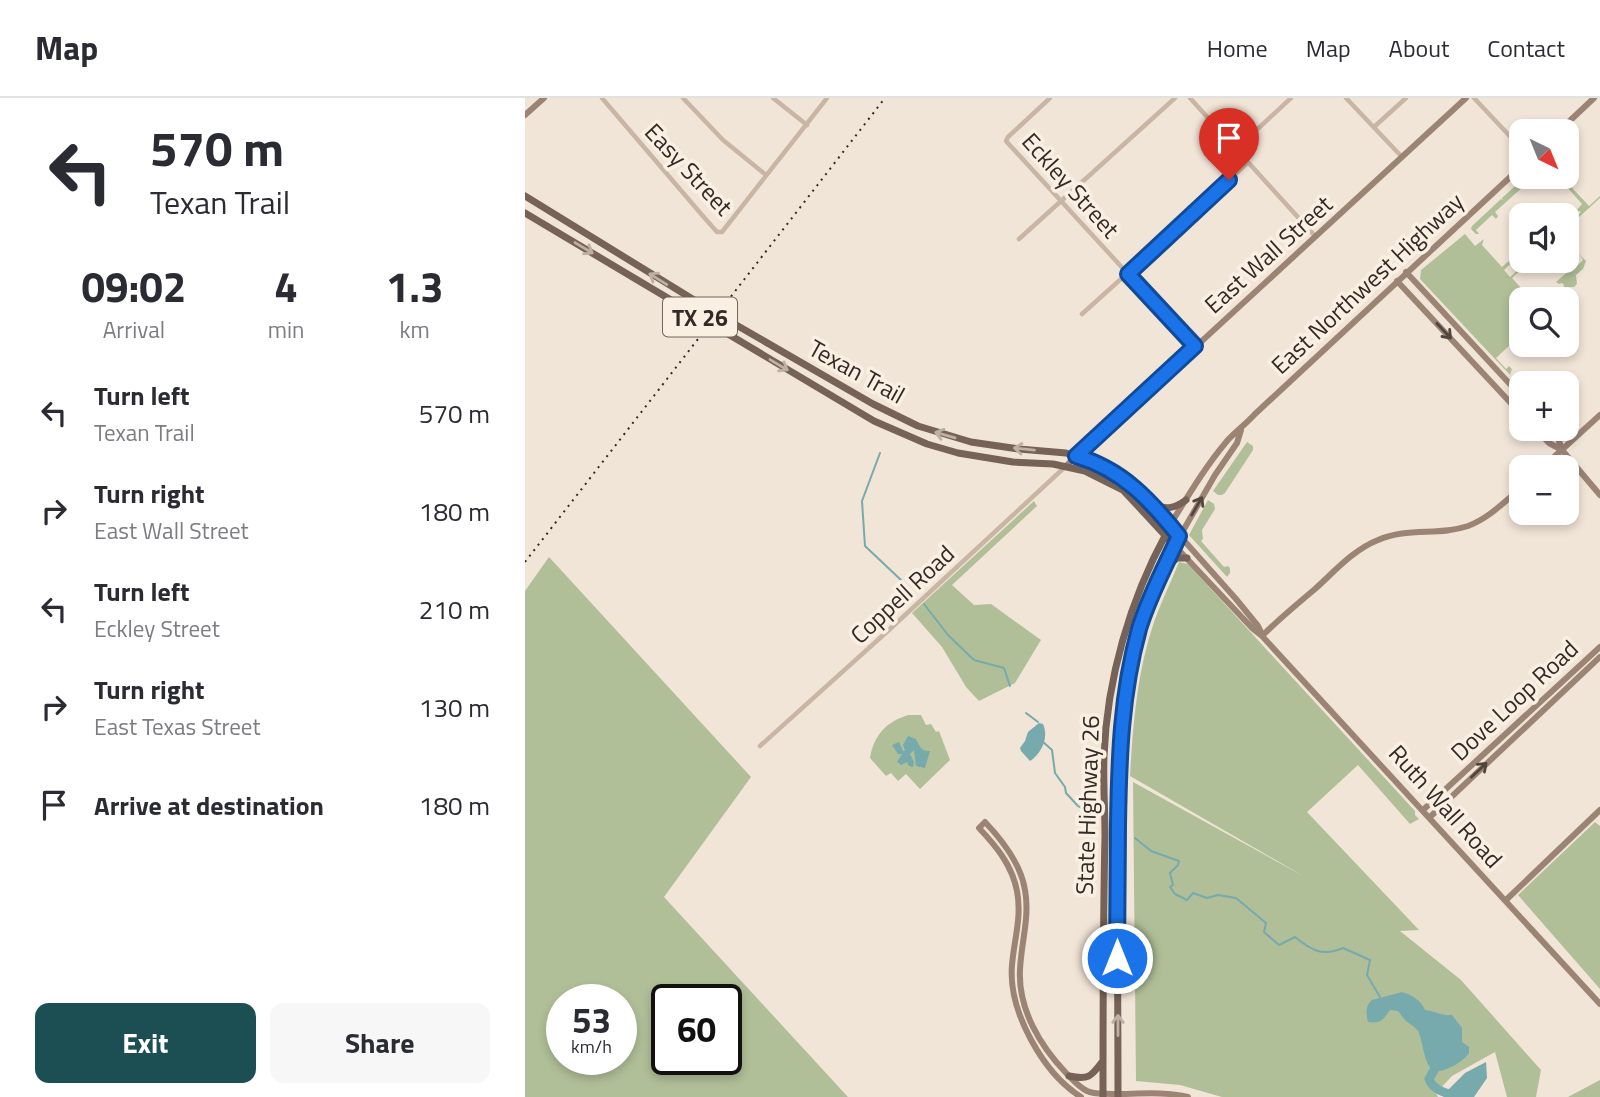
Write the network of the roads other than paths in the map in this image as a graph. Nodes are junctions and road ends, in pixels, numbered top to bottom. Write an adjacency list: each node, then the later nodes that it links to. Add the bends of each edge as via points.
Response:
1 (544, 98): 15 (street)
2 (602, 98): 23 (street, Easy Street, via 719,235)
3 (683, 98): 23 (street, via 730,146)
4 (773, 98): 17 (street)
5 (827, 98): 17 (street, Easy Street)
6 (1050, 98): 26 (street, Eckley Street, via 1006,139)
7 (1175, 98): 26 (street)
8 (1190, 98): 20 (street)
9 (1291, 98): 20 (street)
10 (1346, 98): 18 (street)
11 (1406, 98): 18 (street)
12 (1466, 98): 21 (street, East Wall Street)
13 (1474, 98): 19 (street)
14 (1594, 98): 16 (street)
15 (525, 116)
16 (1572, 119)
17 (807, 125): 23 (street, Easy Street)
18 (1374, 127): 21 (street)
19 (1509, 135)
20 (1236, 149): 22 (street)
21 (1402, 157): 28 (street, East Wall Street)
22 (1248, 162): 28 (street); 31 (street)
23 (767, 175)
24 (1509, 178): 30 (street, East Northwest Highway)
25 (525, 196): 40 (main road, Texan Trail / TX 26, one-way to 25, via 723,317)
26 (1061, 202): 29 (street); 31 (street, Eckley Street)
27 (525, 213): 42 (main road, Texan Trail / TX 26, one-way to 42, via 847,406)
28 (1316, 237): 34 (street, East Wall Street)
29 (1019, 240)
30 (1406, 272): 32 (street, East Northwest Highway); 35 (street)
31 (1128, 274): 33 (street); 34 (street, Eckley Street)
32 (1397, 281): 37 (street, one-way to 37); 41 (street, East Northwest Highway)
33 (1082, 314)
34 (1195, 346): 47 (street, East Wall Street)
35 (1508, 382): 37 (street)
36 (1509, 392): 37 (street)
37 (1503, 394): 38 (street)
38 (1509, 401)
39 (1600, 415): 45 (street)
40 (918, 426): 42 (main road); 47 (main road, Texan Trail / TX 26, one-way to 40, via 971,442)
41 (1242, 429): 51 (street, East Northwest Highway, via 1210,461); 56 (street, East Northwest Highway, one-way to 41)
42 (914, 439): 48 (main road, Texan Trail / TX 26, via 966,454)
43 (1547, 441): 45 (street)
44 (1559, 441): 45 (street)
45 (1562, 450): 46 (street); 49 (street)
46 (1556, 455)
47 (1076, 456): 48 (street, East Wall Street); 52 (main road, Texan Trail / TX 26, via 1128,481)
48 (1066, 466): 53 (main road, Texan Trail / TX 26, via 1123,490); 65 (street, Coppell Road)
49 (1600, 495)
50 (1509, 498): 61 (street, via 1466,527 1393,535 1370,544 1345,560)
51 (1185, 500): 52 (main road, via 1168,509); 54 (street, East Northwest Highway)
52 (1153, 504): 54 (main road, Texan Trail / TX 26)
53 (1153, 522): 55 (main road, Texan Trail); 59 (main road, via 1157,537)
54 (1170, 525): 55 (main road, State Highway 26); 56 (main road, Texan Trail / TX 26)
55 (1165, 535): 57 (main road, Texan Trail); 59 (main road, State Highway 26)
56 (1179, 536): 57 (main road, State Highway 26); 61 (street, Ruth Wall Road, via 1236,599)
57 (1175, 546): 58 (street, Ruth Wall Road); 60 (main road, State Highway 26)
58 (1187, 558): 60 (main road, via 1177,558); 61 (street, Ruth Wall Road)
59 (1152, 559): 69 (main road, State Highway 26, via 1122,641 1111,694 1104,756)
60 (1161, 573): 70 (main road, State Highway 26, via 1140,628 1123,711)
61 (1262, 636): 66 (street, Ruth Wall Road)
62 (1599, 652): 63 (street, Dove Loop Road); 64 (street, Dove Loop Road)
63 (1500, 738): 64 (street); 66 (street, Dove Loop Road)
64 (1506, 745): 68 (street, Dove Loop Road, one-way to 64)
65 (760, 746)
66 (1423, 810): 68 (street, Ruth Wall Road)
67 (1600, 810): 71 (street)
68 (1430, 817): 71 (street, Ruth Wall Road)
69 (1104, 869): 70 (main road); 73 (main road, State Highway 26)
70 (1118, 869): 76 (main road, State Highway 26, one-way to 70)
71 (1506, 900): 72 (street, Ruth Wall Road)
72 (1600, 1004)
73 (1103, 1062): 74 (main road, via 1088,1077); 75 (main road, State Highway 26)
74 (1069, 1076): 75 (street, via 1088,1091); 77 (street, via 1043,1046 1028,1015 1019,972 1027,911 1025,888 1005,844 985,822 979,828 999,850 1017,890 1018,930 1011,968 1021,1018 1043,1059)
75 (1103, 1095): 76 (street)
76 (1118, 1095): 78 (street)
77 (1081, 1097)
78 (1188, 1097)

